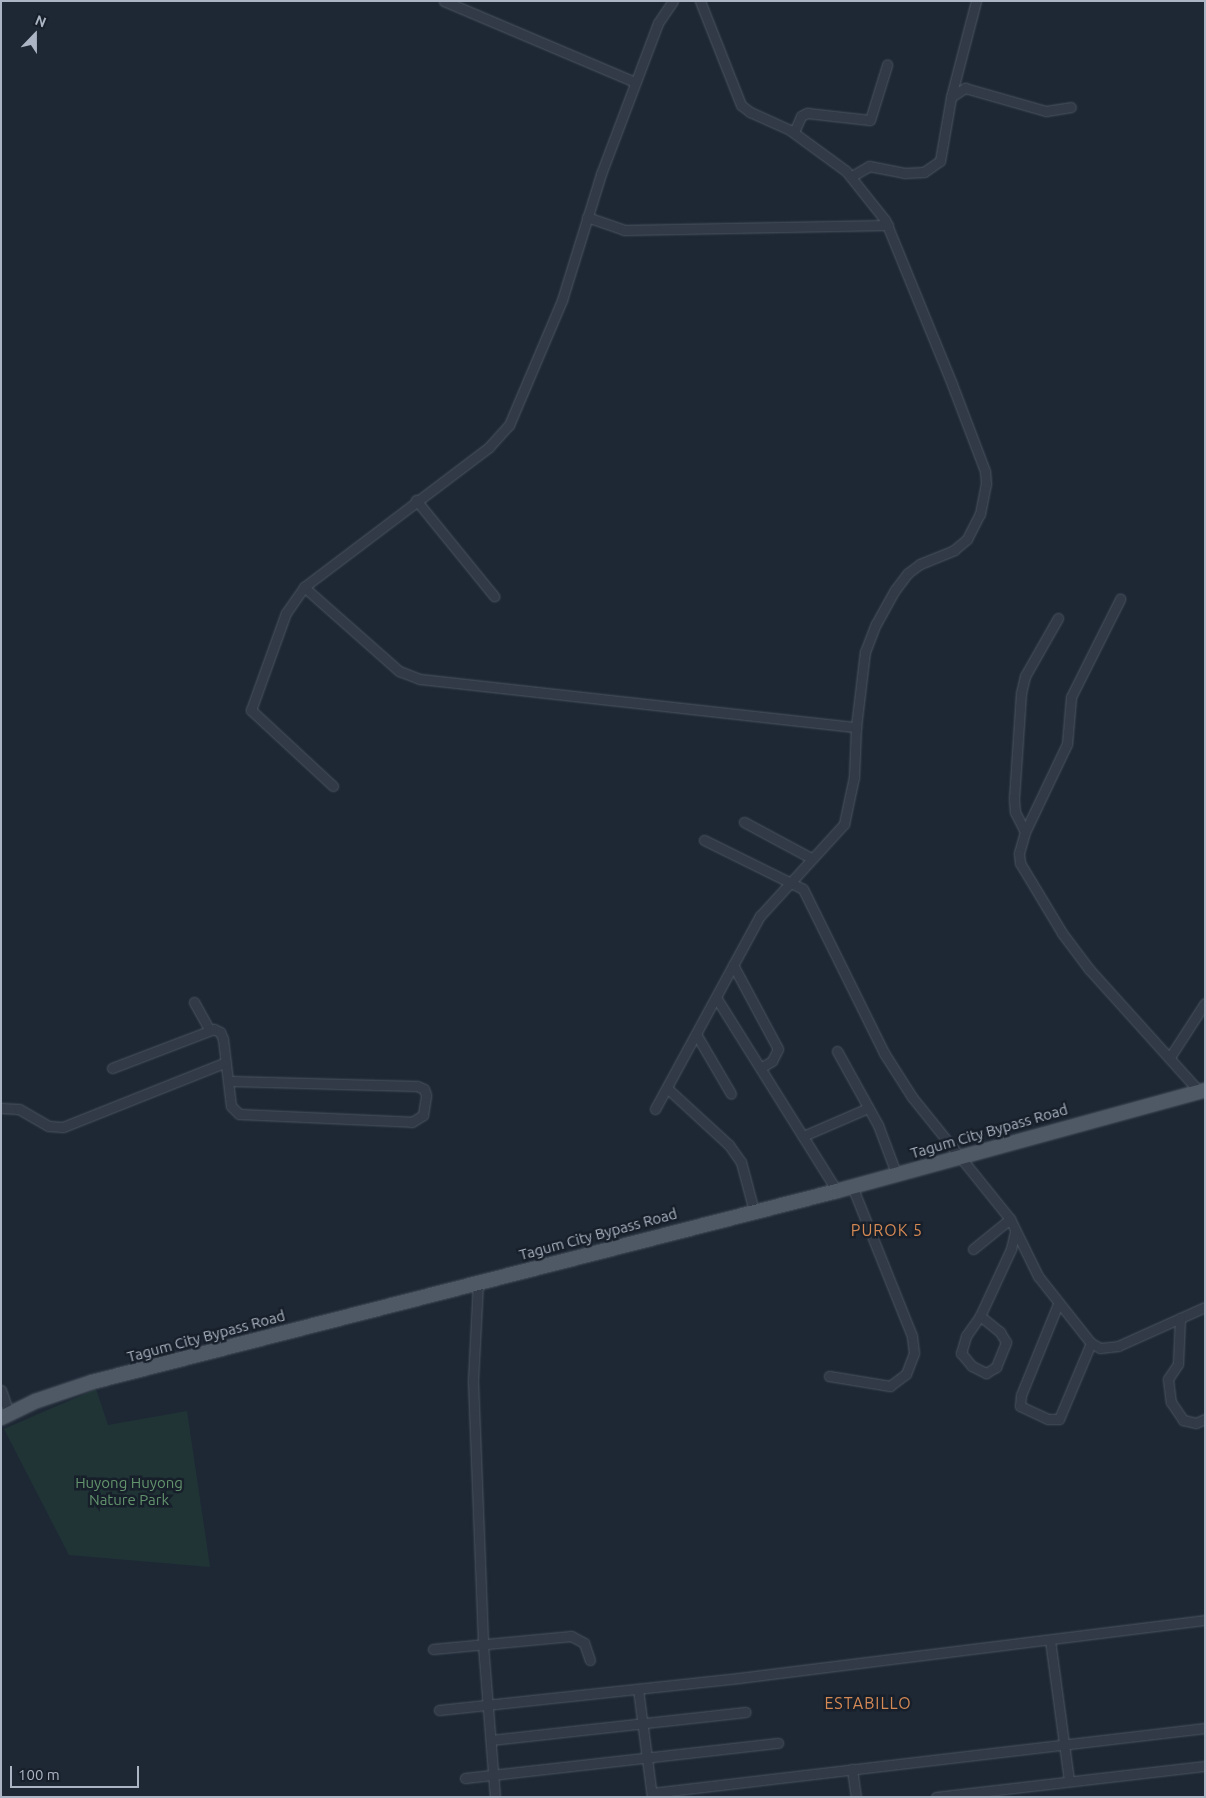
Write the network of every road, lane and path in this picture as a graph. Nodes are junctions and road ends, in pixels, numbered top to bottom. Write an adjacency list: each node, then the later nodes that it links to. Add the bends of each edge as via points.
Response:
1 (444, 1): 6 (street)
2 (673, 1): 6 (street, via 658,23)
3 (700, 1): 9 (street, via 741,105)
4 (976, 1): 7 (street)
5 (887, 65): 9 (street, via 870,120 807,113 801,116)
6 (635, 82): 11 (street)
7 (951, 97): 8 (street, via 965,88 1046,111); 10 (street, via 940,161 924,172 904,173 869,166)
8 (1071, 107)
9 (794, 132): 10 (street)
10 (852, 176): 12 (street)
11 (587, 217): 12 (street, via 624,230); 13 (street, via 562,300 509,425 489,447)
12 (888, 225): 18 (street, via 985,471 986,484 980,514 967,539 954,550 920,564 908,573 876,624 865,652)
13 (416, 500): 14 (street); 15 (street)
14 (304, 587): 18 (street, via 399,671 420,678); 19 (street, via 286,613 251,710)
15 (494, 596)
16 (1120, 599): 21 (street, via 1071,697 1067,744)
17 (1058, 618): 21 (street, via 1025,676 1021,693 1014,799 1015,812)
18 (856, 728): 23 (street, via 849,811 839,833)
19 (333, 786)
20 (744, 822): 23 (street)
21 (1025, 832): 32 (street, via 1019,853 1020,863 1062,933 1089,969)
22 (704, 840): 24 (street)
23 (811, 858): 24 (street)
24 (792, 881): 25 (street, via 760,916); 44 (street, via 806,894 884,1053 912,1097)
25 (733, 966): 26 (street); 34 (street, via 778,1049 772,1061)
26 (717, 999): 30 (street); 34 (street)
27 (194, 1002): 29 (street)
28 (1205, 1003): 32 (street)
29 (209, 1030): 33 (street, via 220,1032); 35 (street)
30 (696, 1034): 37 (street); 39 (street)
31 (837, 1051): 41 (street)
32 (1170, 1057): 38 (street)
33 (226, 1062): 36 (street); 40 (street, via 63,1126 49,1126 19,1109)
34 (762, 1067): 43 (street)
35 (112, 1068)
36 (230, 1081): 36 (street, via 235,1112 259,1117 412,1122 423,1115 426,1096 424,1089 417,1086)
37 (668, 1089): 42 (street); 48 (street, via 729,1145 741,1162)
38 (1202, 1091): 44 (main road, Tagum City Bypass Road)
39 (731, 1094)
40 (1, 1108)
41 (868, 1108): 43 (street); 45 (street)
42 (655, 1109)
43 (804, 1136): 47 (street)
44 (960, 1156): 45 (main road, Tagum City Bypass Road); 49 (street)
45 (896, 1173): 46 (main road, Tagum City Bypass Road)
46 (852, 1186): 47 (main road, Tagum City Bypass Road); 58 (street, via 912,1336 914,1354 906,1374 890,1386)
47 (837, 1191): 48 (main road, Tagum City Bypass Road)
48 (754, 1211): 52 (main road, Tagum City Bypass Road)
49 (1010, 1219): 50 (street); 51 (street)
50 (1015, 1232): 53 (street, via 1038,1276); 55 (street, via 1012,1249)
51 (973, 1249)
52 (478, 1282): 60 (main road, Tagum City Bypass Road, via 74,1387); 64 (street, via 473,1382)
53 (1058, 1304): 57 (street); 57 (street, via 1020,1395 1020,1406 1038,1416 1059,1419)
54 (1205, 1307): 56 (street)
55 (980, 1316): 55 (street, via 1000,1332 1006,1342 996,1367 986,1373 972,1366 961,1353 966,1336)
56 (1180, 1318): 57 (street, via 1118,1346 1100,1348); 61 (street, via 1178,1364 1168,1379 1171,1402 1183,1420 1196,1423)
57 (1091, 1343)
58 (829, 1376)
59 (1, 1390): 60 (street)
60 (5, 1415)
61 (1205, 1419)
62 (1205, 1620): 63 (street)
63 (1050, 1640): 67 (street); 75 (street)
64 (483, 1645): 65 (street); 66 (street, via 571,1636 584,1643); 68 (street)
65 (433, 1649)
66 (590, 1660)
67 (638, 1689): 68 (street); 71 (street)
68 (488, 1705): 69 (street); 73 (street)
69 (439, 1710)
70 (745, 1712): 71 (street)
71 (644, 1723): 73 (street); 76 (street)
72 (1205, 1728): 75 (street)
73 (491, 1740): 79 (street)
74 (778, 1743): 76 (street)
75 (1065, 1744): 78 (street); 81 (street)
76 (646, 1759): 79 (street); 82 (street)
77 (1205, 1766): 81 (street)
78 (852, 1769): 82 (street); 84 (street)
79 (494, 1777): 80 (street); 83 (street)
80 (465, 1778)
81 (1069, 1781): 85 (street)
82 (652, 1795)
83 (495, 1797)
84 (856, 1797)
85 (936, 1797)

